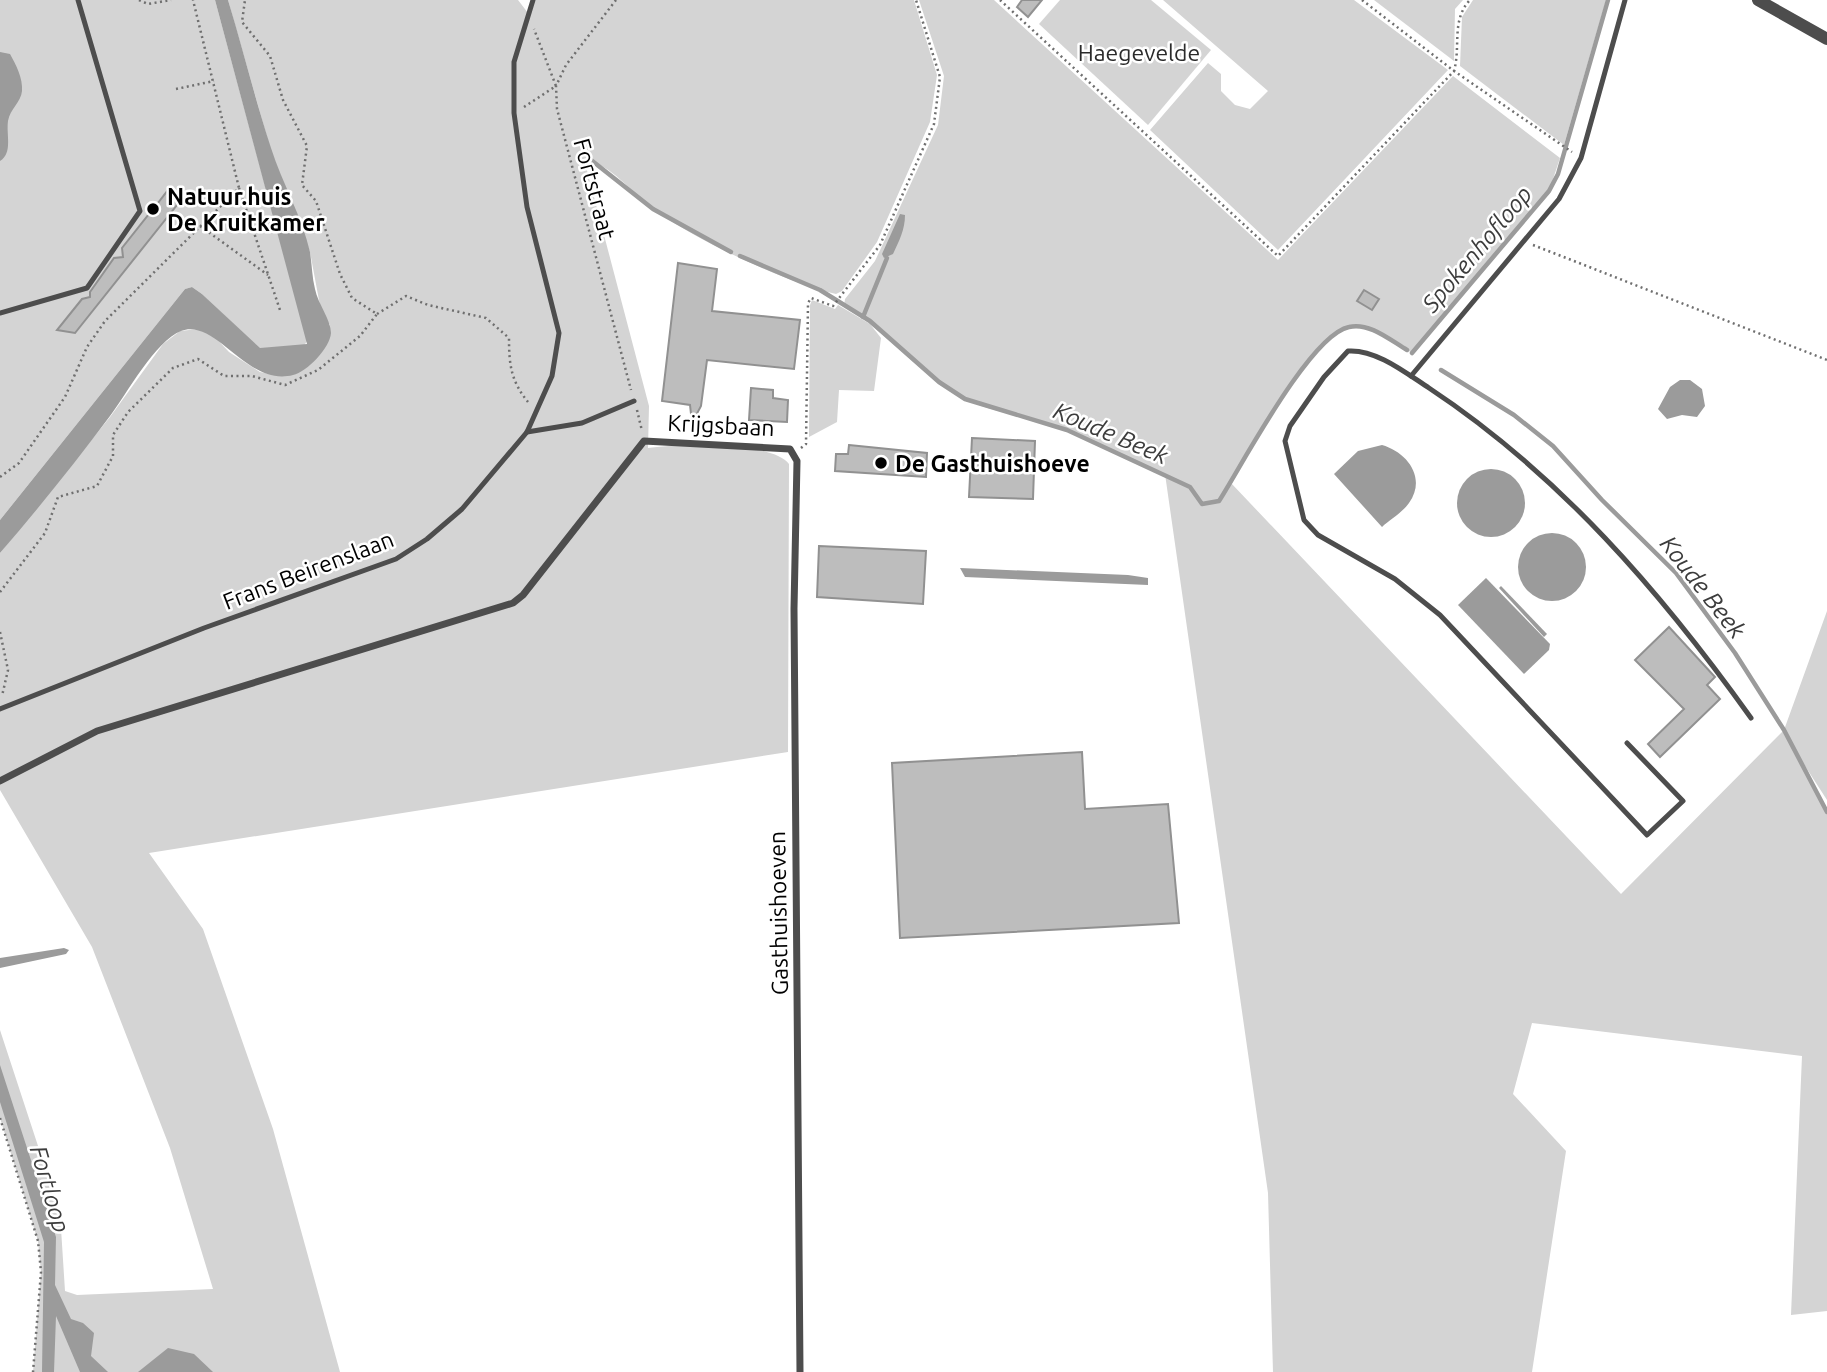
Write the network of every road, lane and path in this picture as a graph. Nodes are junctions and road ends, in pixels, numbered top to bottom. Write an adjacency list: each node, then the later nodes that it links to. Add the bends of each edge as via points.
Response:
1 (78, 0): 26 (lane, via 140,211 87,288)
2 (139, 0): 3 (path, via 148,4)
3 (171, 0)
4 (193, 0): 17 (path)
5 (245, 0): 28 (path, via 242,22 270,56 283,100 307,146 302,185 316,201 352,298)
6 (533, 0): 14 (lane, Frans Beirenslaan)
7 (616, 0): 18 (path, via 566,65)
8 (916, 0): 35 (path, via 940,76 934,124 880,245 836,303 829,306 811,298 808,303 806,444)
9 (1000, 0): 16 (path, via 1278,256)
10 (1362, 0): 16 (path)
11 (1470, 0): 16 (path, via 1458,18)
12 (1625, 0): 21 (lane)
13 (1758, 0): 15 (street)
14 (529, 14): 18 (path, Fortstraat); 20 (lane, Frans Beirenslaan, via 514,62)
15 (1827, 39)
16 (1454, 71): 21 (path)
17 (214, 81): 19 (path); 22 (path)
18 (556, 86): 20 (path); 31 (path, Fortstraat, via 557,109)
19 (176, 89)
20 (514, 113): 32 (lane, Frans Beirenslaan, via 527,207 559,334 552,376)
21 (1581, 158): 24 (lane, via 1559,199)
22 (239, 188): 23 (path); 25 (path)
23 (200, 226): 25 (path); 36 (path, via 106,321 87,346 65,397 19,463)
24 (1524, 240): 29 (path); 30 (lane)
25 (268, 275): 27 (path)
26 (0, 313)
27 (281, 313)
28 (377, 314): 32 (path, via 406,296 486,318 509,338 509,367 515,386); 37 (path, via 360,337 318,370 285,385 251,376 224,376 198,359 173,368 128,412 113,435 113,457 97,486 58,497 45,533)
29 (1827, 360)
30 (1410, 376): 41 (lane, via 1476,419 1534,468 1641,573); 42 (lane, via 1364,350 1349,351 1324,377 1290,426 1286,441 1304,520 1318,535 1395,579 1440,615 1647,835 1683,801)
31 (634, 401): 33 (lane, via 582,423); 34 (path, Fortstraat)
32 (538, 412): 33 (lane, Frans Beirenslaan)
33 (527, 432): 40 (lane, Frans Beirenslaan, via 462,509 396,559)
34 (644, 441): 35 (street, Krijgsbaan, via 782,446); 43 (street, via 513,603 97,731)
35 (794, 455): 46 (street, Gasthuishoeven)
36 (0, 477)
37 (0, 592)
38 (0, 632): 39 (path, via 8,670)
39 (0, 703)
40 (0, 709)
41 (1752, 718)
42 (1628, 743)
43 (0, 781)
44 (0, 1118): 45 (path, via 38,1241 41,1272)
45 (33, 1372)
46 (800, 1372)

